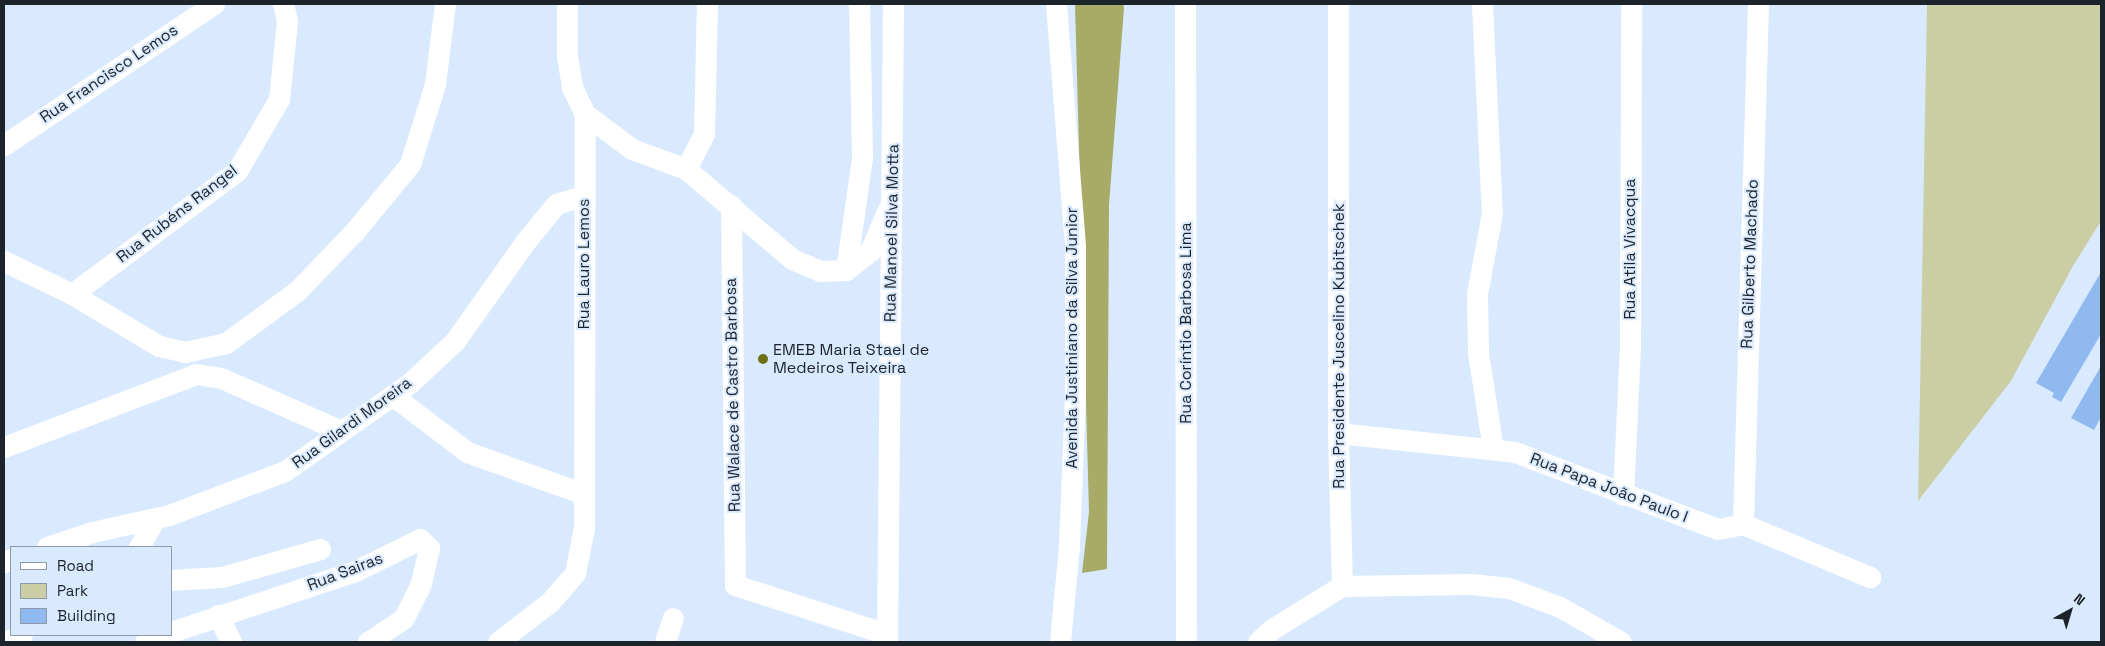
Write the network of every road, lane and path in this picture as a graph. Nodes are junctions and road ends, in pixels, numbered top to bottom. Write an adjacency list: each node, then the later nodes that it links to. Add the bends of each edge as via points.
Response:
1 (214, 4): 15 (street, Rua Francisco Lemos)
2 (283, 4): 22 (street, Rua Rubéns Rangel, via 287,21 279,99 237,170)
3 (567, 4): 14 (street, Rua Lauro Lemos, via 567,55 572,87)
4 (707, 4): 16 (street, via 704,134)
5 (859, 4): 21 (street, via 862,157)
6 (893, 4): 18 (street, Rua Manoel Silva Motta)
7 (1056, 4): 48 (street, Avenida Justiniano da Silva Junior, via 1075,264 1075,396 1069,546)
8 (1185, 4): 49 (street, Rua Coríntio Barbosa Lima)
9 (1338, 4): 25 (street, Rua Presidente Juscelino Kubitschek)
10 (1482, 4): 27 (street, via 1492,213 1477,294 1485,414)
11 (1631, 4): 29 (street, Rua Atila Vivacqua, via 1630,346)
12 (1758, 4): 31 (street, Rua Gilberto Machado)
13 (440, 8): 22 (street, via 435,84 410,164 354,232 297,291 226,343 185,352 159,346)
14 (585, 114): 16 (street, via 632,149); 17 (street, Rua Lauro Lemos)
15 (4, 145)
16 (686, 169): 19 (street)
17 (584, 195): 23 (street, Rua Gilardi Moreira, via 556,204 455,341); 28 (street, Rua Lauro Lemos)
18 (893, 198): 21 (street, via 870,251); 42 (street, Rua Manoel Silva Motta)
19 (731, 205): 21 (street, via 792,259 820,271); 42 (street, Rua Walace de Castro Barbosa, via 735,584)
20 (4, 261): 22 (street)
21 (846, 270)
22 (72, 294)
23 (392, 395): 24 (street, Rua Gilardi Moreira); 28 (street, via 467,452)
24 (341, 431): 26 (street, via 221,378 196,374); 30 (street, Rua Gilardi Moreira, via 285,471)
25 (1338, 433): 27 (street, Rua Papa João Paulo I); 37 (street, Rua Presidente Juscelino Kubitschek)
26 (4, 447)
27 (1493, 449): 29 (street, Rua Papa João Paulo I, via 1515,452)
28 (584, 494): 46 (street, Rua Lauro Lemos, via 584,528 575,573 550,602)
29 (1623, 495): 31 (street, Rua Papa João Paulo I, via 1718,529)
30 (155, 518): 32 (street, Rua Gilardi Moreira, via 92,532); 33 (street)
31 (1743, 524): 35 (street)
32 (50, 546)
33 (140, 546)
34 (320, 549): 36 (street, via 222,577)
35 (1870, 578)
36 (172, 580)
37 (1342, 586): 50 (street, via 1272,629); 51 (street, via 1471,584 1509,588 1560,607)
38 (218, 615): 40 (street, Rua Sairas); 44 (street); 45 (street, Rua Sairas, via 355,571 420,539 429,548 420,586 403,619)
39 (673, 618): 47 (street)
40 (172, 632)
41 (20, 636): 43 (street)
42 (887, 638)
43 (5, 642)
44 (231, 642)
45 (368, 642)
46 (498, 642)
47 (666, 642)
48 (1060, 642)
49 (1186, 642)
50 (1258, 642)
51 (1621, 642)

